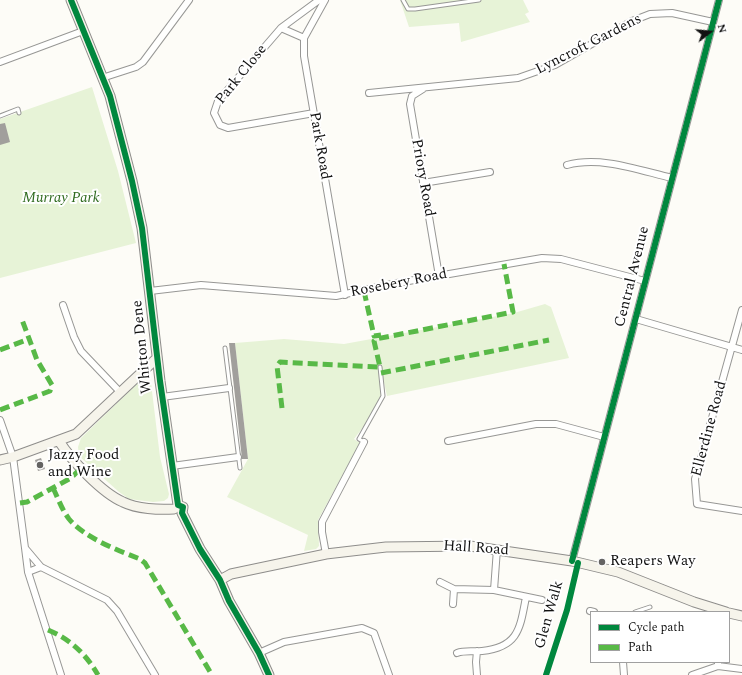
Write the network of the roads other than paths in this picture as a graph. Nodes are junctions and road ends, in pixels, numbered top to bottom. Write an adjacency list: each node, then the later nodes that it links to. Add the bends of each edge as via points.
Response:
1 (71, 0): 10 (street, Whitton Dene)
2 (189, 0): 13 (street, via 143,62 136,67)
3 (319, 0): 9 (street, Park Close)
4 (325, 0): 11 (street, Park Road)
5 (402, 0): 6 (lane, via 408,9)
6 (479, 0)
7 (719, 0): 8 (street, Central Avenue)
8 (713, 22): 14 (street, Lyncroft Gardens, via 672,13 650,14 632,20 555,65 538,72 518,78); 21 (street, Central Avenue)
9 (281, 28): 11 (street); 17 (street, Park Close, via 218,101 214,114 220,125 228,128)
10 (83, 31): 12 (street); 13 (street, Whitton Dene)
11 (304, 38): 17 (street, Park Road, via 304,56)
12 (0, 62)
13 (102, 78): 25 (street, Whitton Dene, via 110,96 132,181 142,228)
14 (426, 88): 15 (street, Lyncroft Gardens); 22 (street, Priory Road, via 412,96 410,104)
15 (369, 93)
16 (19, 113): 18 (lane, via 18,109)
17 (314, 113): 26 (street, Park Road)
18 (0, 116)
19 (567, 165): 21 (street, via 611,163)
20 (490, 172): 22 (street)
21 (672, 178): 24 (street, Central Avenue)
22 (423, 183): 23 (street, Priory Road)
23 (439, 276): 24 (street, Rosebery Road, via 542,258 561,259); 26 (street, Rosebery Road)
24 (645, 281): 29 (street, Central Avenue)
25 (150, 291): 26 (street, Rosebery Road, via 202,284); 33 (street, Whitton Dene)
26 (345, 295)
27 (62, 305): 36 (street, via 81,351)
28 (742, 310): 30 (street, Ellerdine Road)
29 (636, 319): 30 (street); 39 (street, Central Avenue)
30 (732, 347): 32 (street); 49 (street, Ellerdine Road, via 694,479 697,504)
31 (225, 348): 35 (lane)
32 (742, 350)
33 (157, 358): 36 (street, Whitton Dene); 37 (street, Whitton Dene)
34 (380, 367): 42 (lane, via 383,396 359,439)
35 (229, 388): 37 (street); 44 (lane)
36 (121, 393): 40 (street, Whitton Dene, via 76,434)
37 (162, 397): 46 (street, Whitton Dene)
38 (0, 420): 43 (street)
39 (604, 437): 41 (street, via 556,424 536,424); 53 (street, Central Avenue)
40 (58, 441): 43 (street, Whitton Dene); 48 (street, via 77,466 123,502 164,510)
41 (448, 441)
42 (364, 442): 52 (street, via 322,522)
43 (14, 457): 45 (street, Whitton Dene); 50 (street)
44 (238, 457): 46 (street); 47 (lane)
45 (0, 460)
46 (172, 466): 48 (street, Whitton Dene)
47 (240, 468)
48 (178, 509): 56 (street, Whitton Dene)
49 (742, 511)
50 (25, 548): 54 (street); 55 (street)
51 (497, 549): 52 (street, Hall Road, via 470,546 415,546); 53 (street, Hall Road); 59 (street)
52 (326, 554): 56 (street, Hall Road, via 231,574)
53 (572, 561): 65 (street, Hall Road, via 618,572)
54 (41, 567): 55 (street); 75 (street, via 107,600 117,611)
55 (28, 572): 74 (street)
56 (220, 580): 69 (street, Whitton Dene, via 229,602)
57 (440, 582): 58 (street)
58 (454, 589): 59 (street); 62 (street)
59 (494, 590): 60 (street)
60 (526, 597): 61 (street); 68 (street, via 520,627 513,639 496,649)
61 (542, 600)
62 (452, 604)
63 (650, 607): 64 (lane)
64 (637, 611)
65 (723, 611)
66 (730, 613): 67 (street)
67 (742, 616)
68 (478, 651): 70 (street); 78 (street)
69 (259, 653): 76 (street, Whitton Dene); 77 (street, via 284,642 362,628 374,633)
70 (457, 653)
71 (623, 663): 79 (street)
72 (718, 664): 73 (street); 80 (street)
73 (742, 669)
74 (61, 675)
75 (155, 675)
76 (269, 675)
77 (389, 675)
78 (477, 675)
79 (624, 675)
80 (692, 675)

